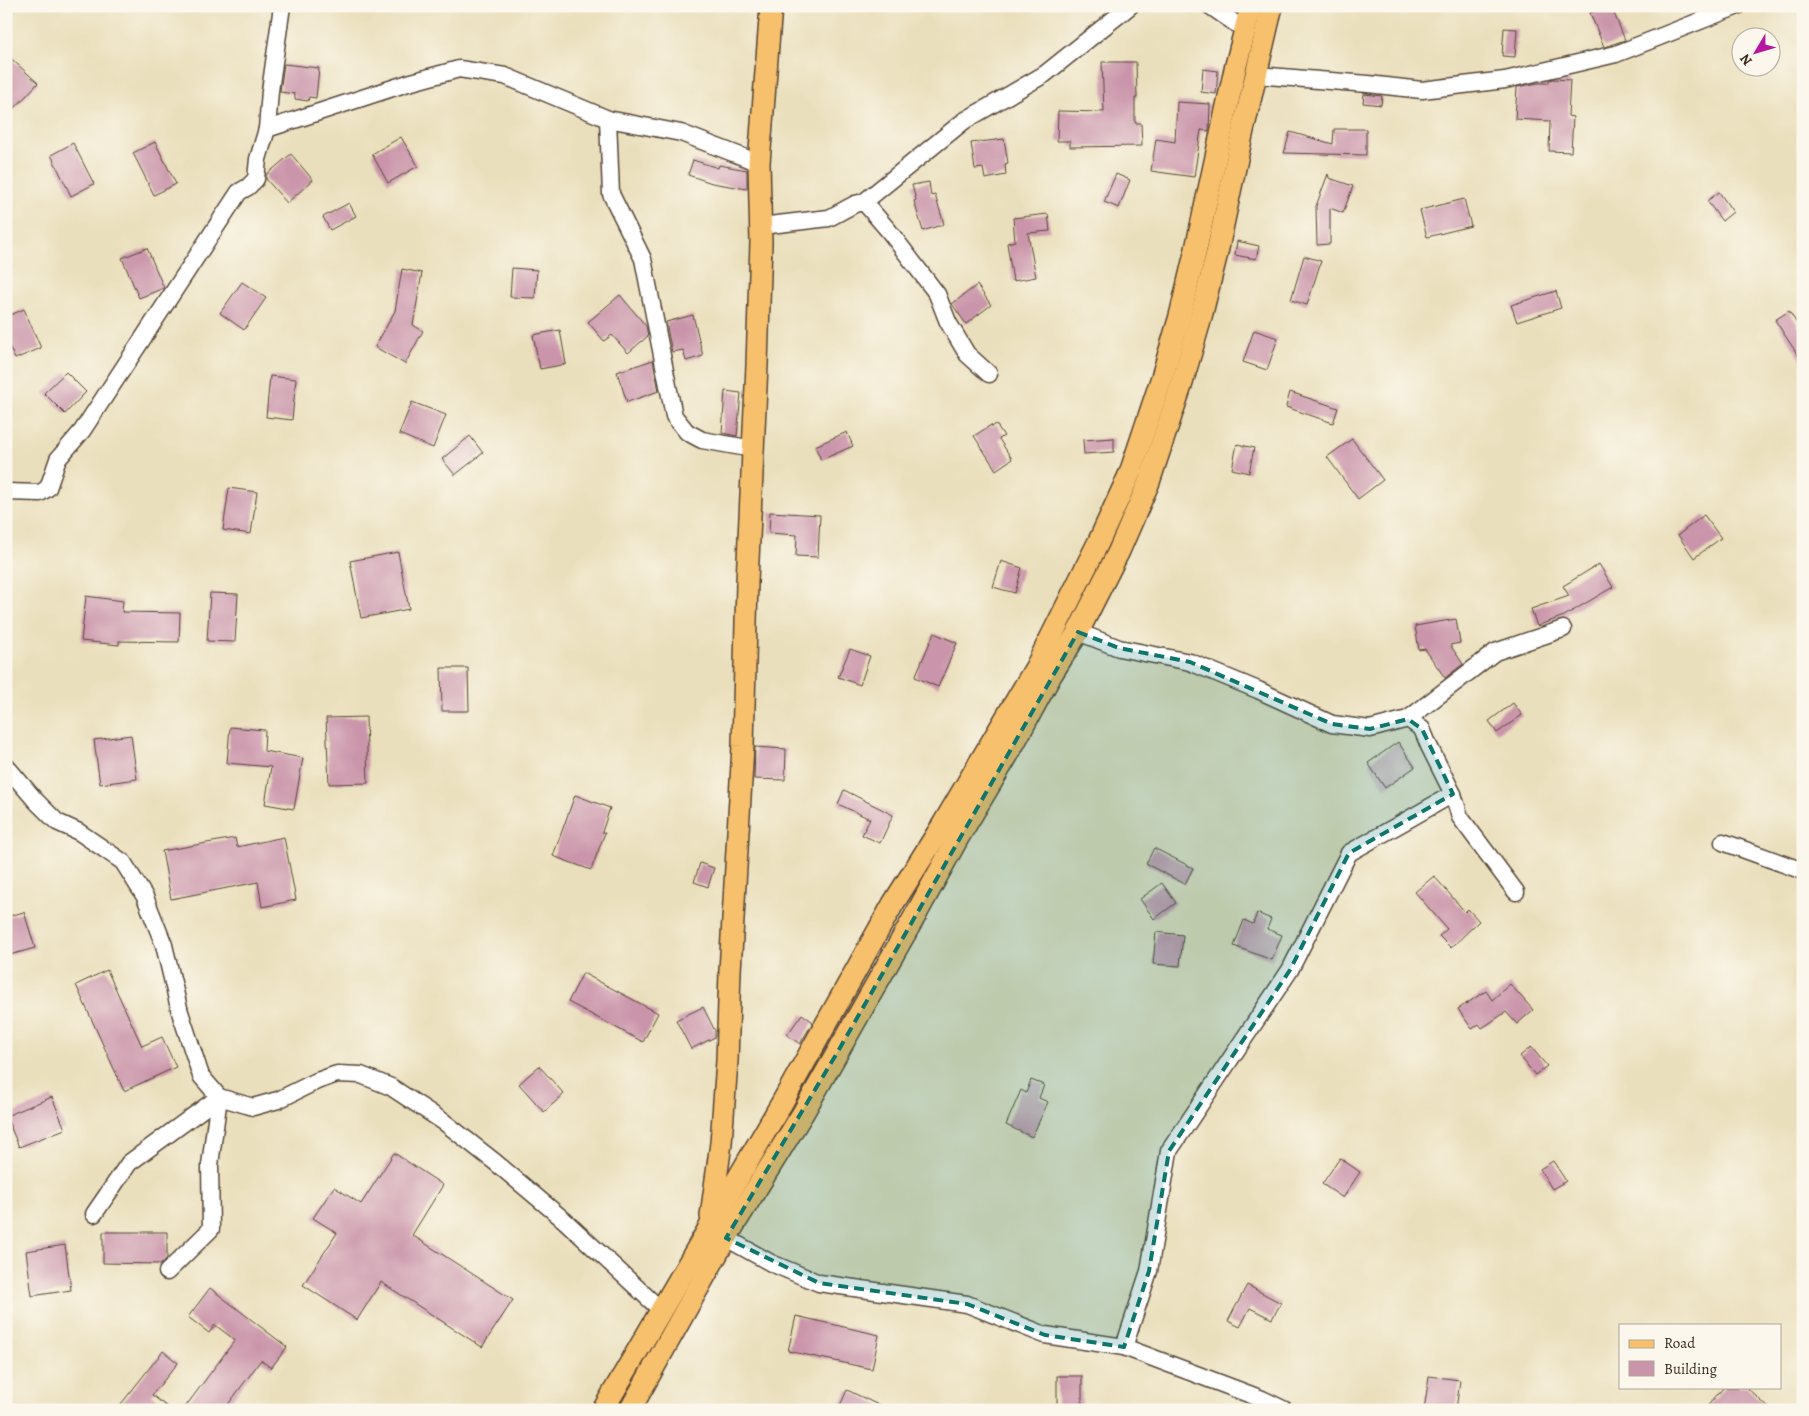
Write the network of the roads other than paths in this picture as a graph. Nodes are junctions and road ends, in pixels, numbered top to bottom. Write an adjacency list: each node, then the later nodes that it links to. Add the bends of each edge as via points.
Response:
1 (282, 6): 11 (street)
2 (772, 6): 12 (main road)
3 (1130, 6): 13 (street, via 1046,74 964,121)
4 (1210, 6): 8 (street)
5 (1251, 6): 8 (main road)
6 (1272, 6): 9 (main road)
7 (1738, 6): 9 (street, via 1616,54 1505,80 1422,90)
8 (1245, 30): 26 (main road, via 1180,316 1130,473 1036,667 893,904)
9 (1256, 75): 19 (main road, via 1218,253 1182,383 1149,482)
10 (608, 119): 11 (street, via 505,76 458,69); 12 (street, via 681,133); 16 (street, via 610,194 643,259 674,416 686,432 702,440)
11 (267, 129): 17 (street, via 256,179 239,192 82,431 58,459 48,488 40,493)
12 (759, 163): 14 (main road)
13 (864, 202): 14 (street, via 829,218); 15 (street, via 937,294 948,322 967,354)
14 (761, 226): 16 (main road)
15 (989, 374)
16 (753, 449): 30 (main road, via 743,746)
17 (6, 492)
18 (1563, 629): 20 (street, via 1495,652)
19 (1078, 632): 20 (street, via 1119,648 1190,662 1332,724 1370,729); 27 (main road, via 1051,674)
20 (1408, 719): 22 (street, via 1422,729)
21 (6, 766): 28 (street, via 58,822 123,862 145,897 164,945 180,1012 201,1076)
22 (1453, 794): 25 (street, via 1460,816); 33 (street, via 1349,853 1290,970 1169,1151 1149,1272)
23 (1723, 842): 24 (street)
24 (1803, 871)
25 (1516, 892)
26 (815, 1041): 27 (main road); 30 (main road)
27 (837, 1052): 30 (main road, via 803,1113)
28 (219, 1097): 29 (street, via 129,1163); 31 (street, via 210,1165 212,1229); 32 (street, via 253,1107 278,1100 337,1074 361,1075 391,1087 444,1122 495,1162 564,1220)
29 (94, 1214)
30 (718, 1232): 32 (main road); 33 (street, via 771,1263 819,1283 968,1304 1044,1335); 35 (main road)
31 (167, 1272)
32 (661, 1310): 34 (main road)
33 (1124, 1347): 36 (street)
34 (603, 1410)
35 (630, 1410)
36 (1285, 1410)

